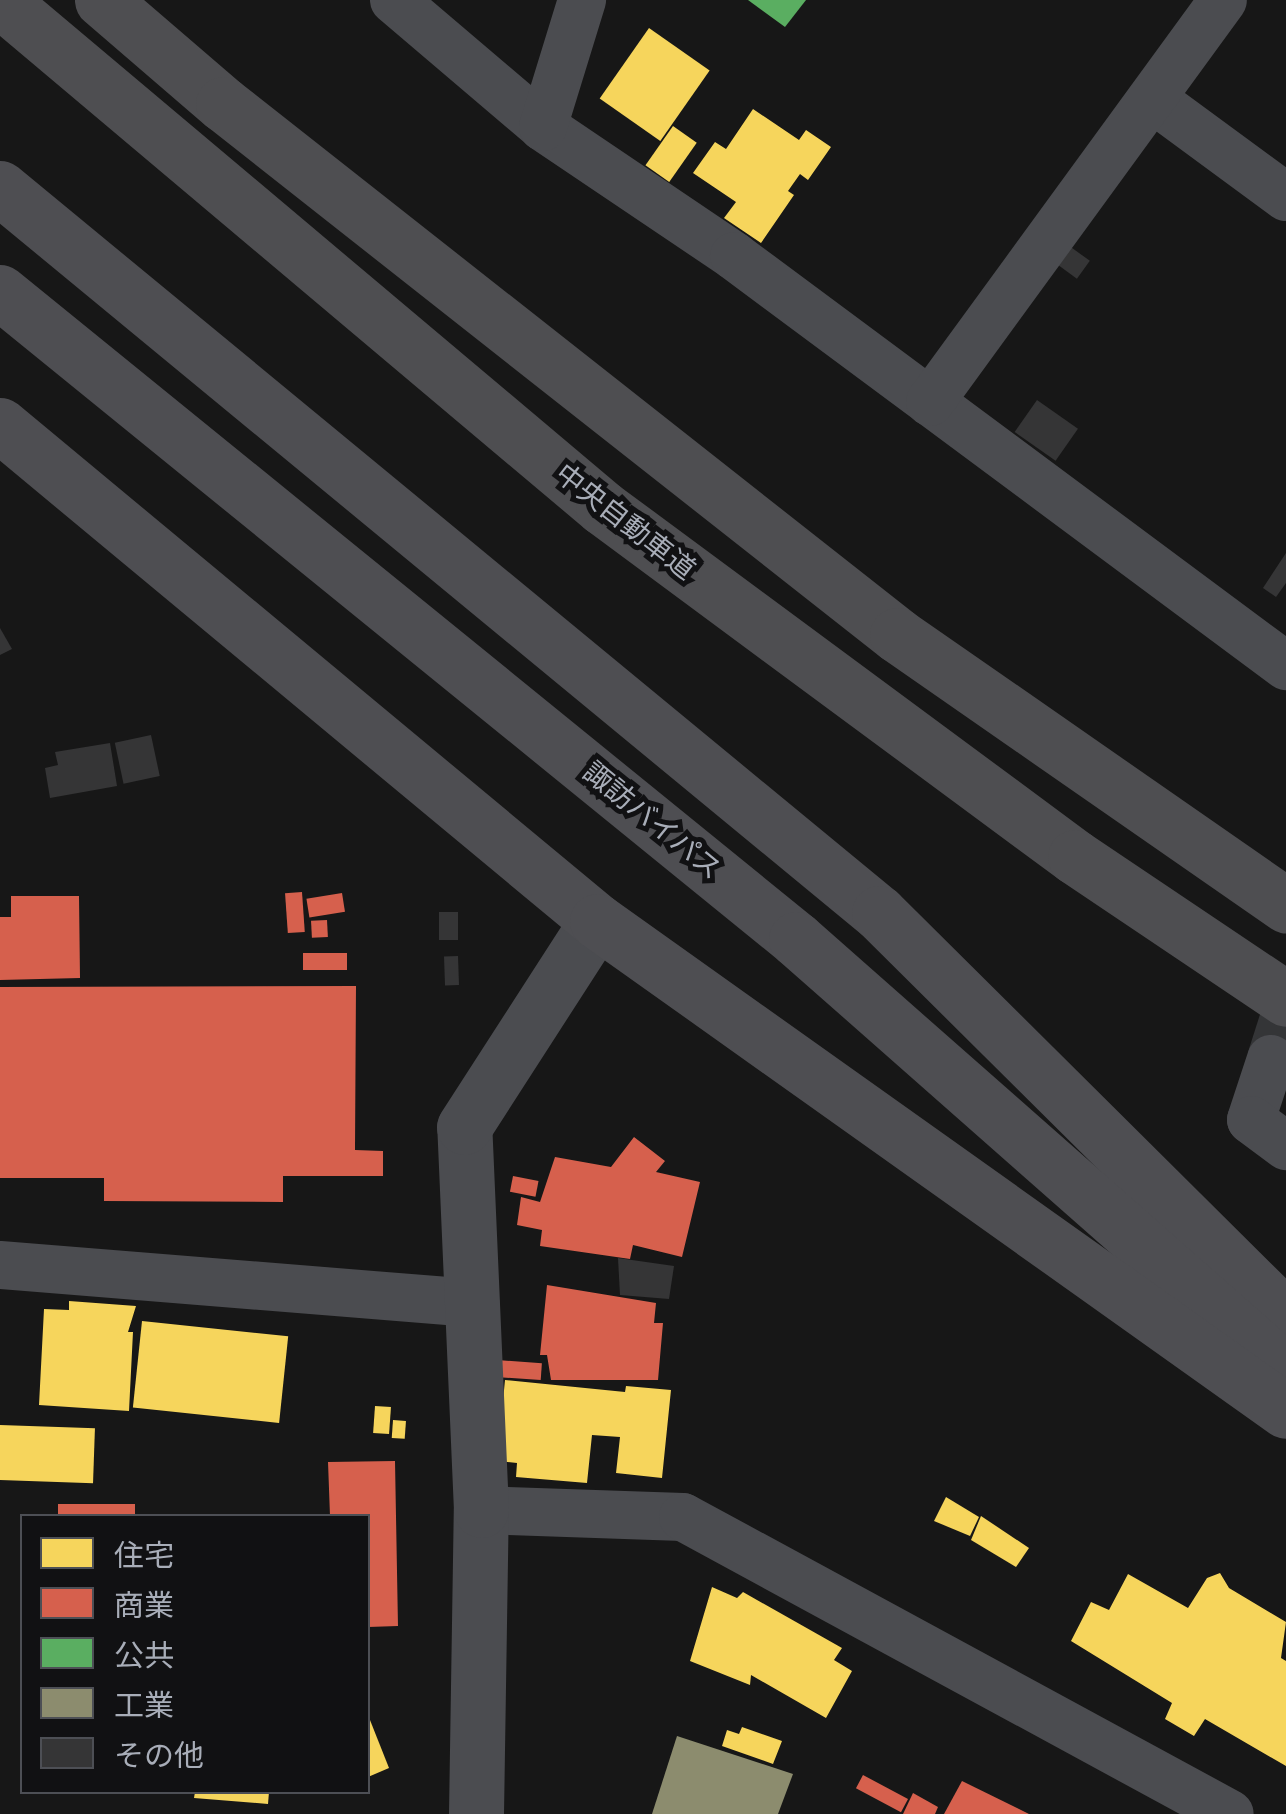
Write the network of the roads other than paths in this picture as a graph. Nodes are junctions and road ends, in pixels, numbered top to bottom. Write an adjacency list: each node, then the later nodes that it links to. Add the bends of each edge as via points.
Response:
1 (0, 0): 17 (highway, 中央自動車道, via 603,508 1075,858)
2 (102, 0): 15 (highway, via 222,104 896,634)
3 (394, 0): 7 (street)
4 (582, 0): 7 (street)
5 (1223, 0): 6 (street)
6 (1154, 100): 9 (street); 12 (street)
7 (543, 127): 12 (street, via 734,256)
8 (0, 188): 22 (highway, via 879,914)
9 (1286, 197)
10 (0, 264): 23 (highway, 諏訪バイパス, via 812,925)
11 (0, 292): 24 (highway, 諏訪バイパス, via 796,939)
12 (930, 402): 14 (street)
13 (5, 435): 16 (highway)
14 (1286, 666)
15 (1286, 906)
16 (597, 921): 21 (street, via 464,1127); 25 (highway)
17 (1286, 998)
18 (1271, 1059): 19 (street, via 1252,1120)
19 (1286, 1146)
20 (0, 1266): 21 (street)
21 (475, 1303): 26 (street)
22 (1286, 1316)
23 (1286, 1336)
24 (1286, 1371)
25 (1286, 1411)
26 (481, 1510): 27 (street); 28 (street, via 683,1516)
27 (476, 1814)
28 (1230, 1814)

